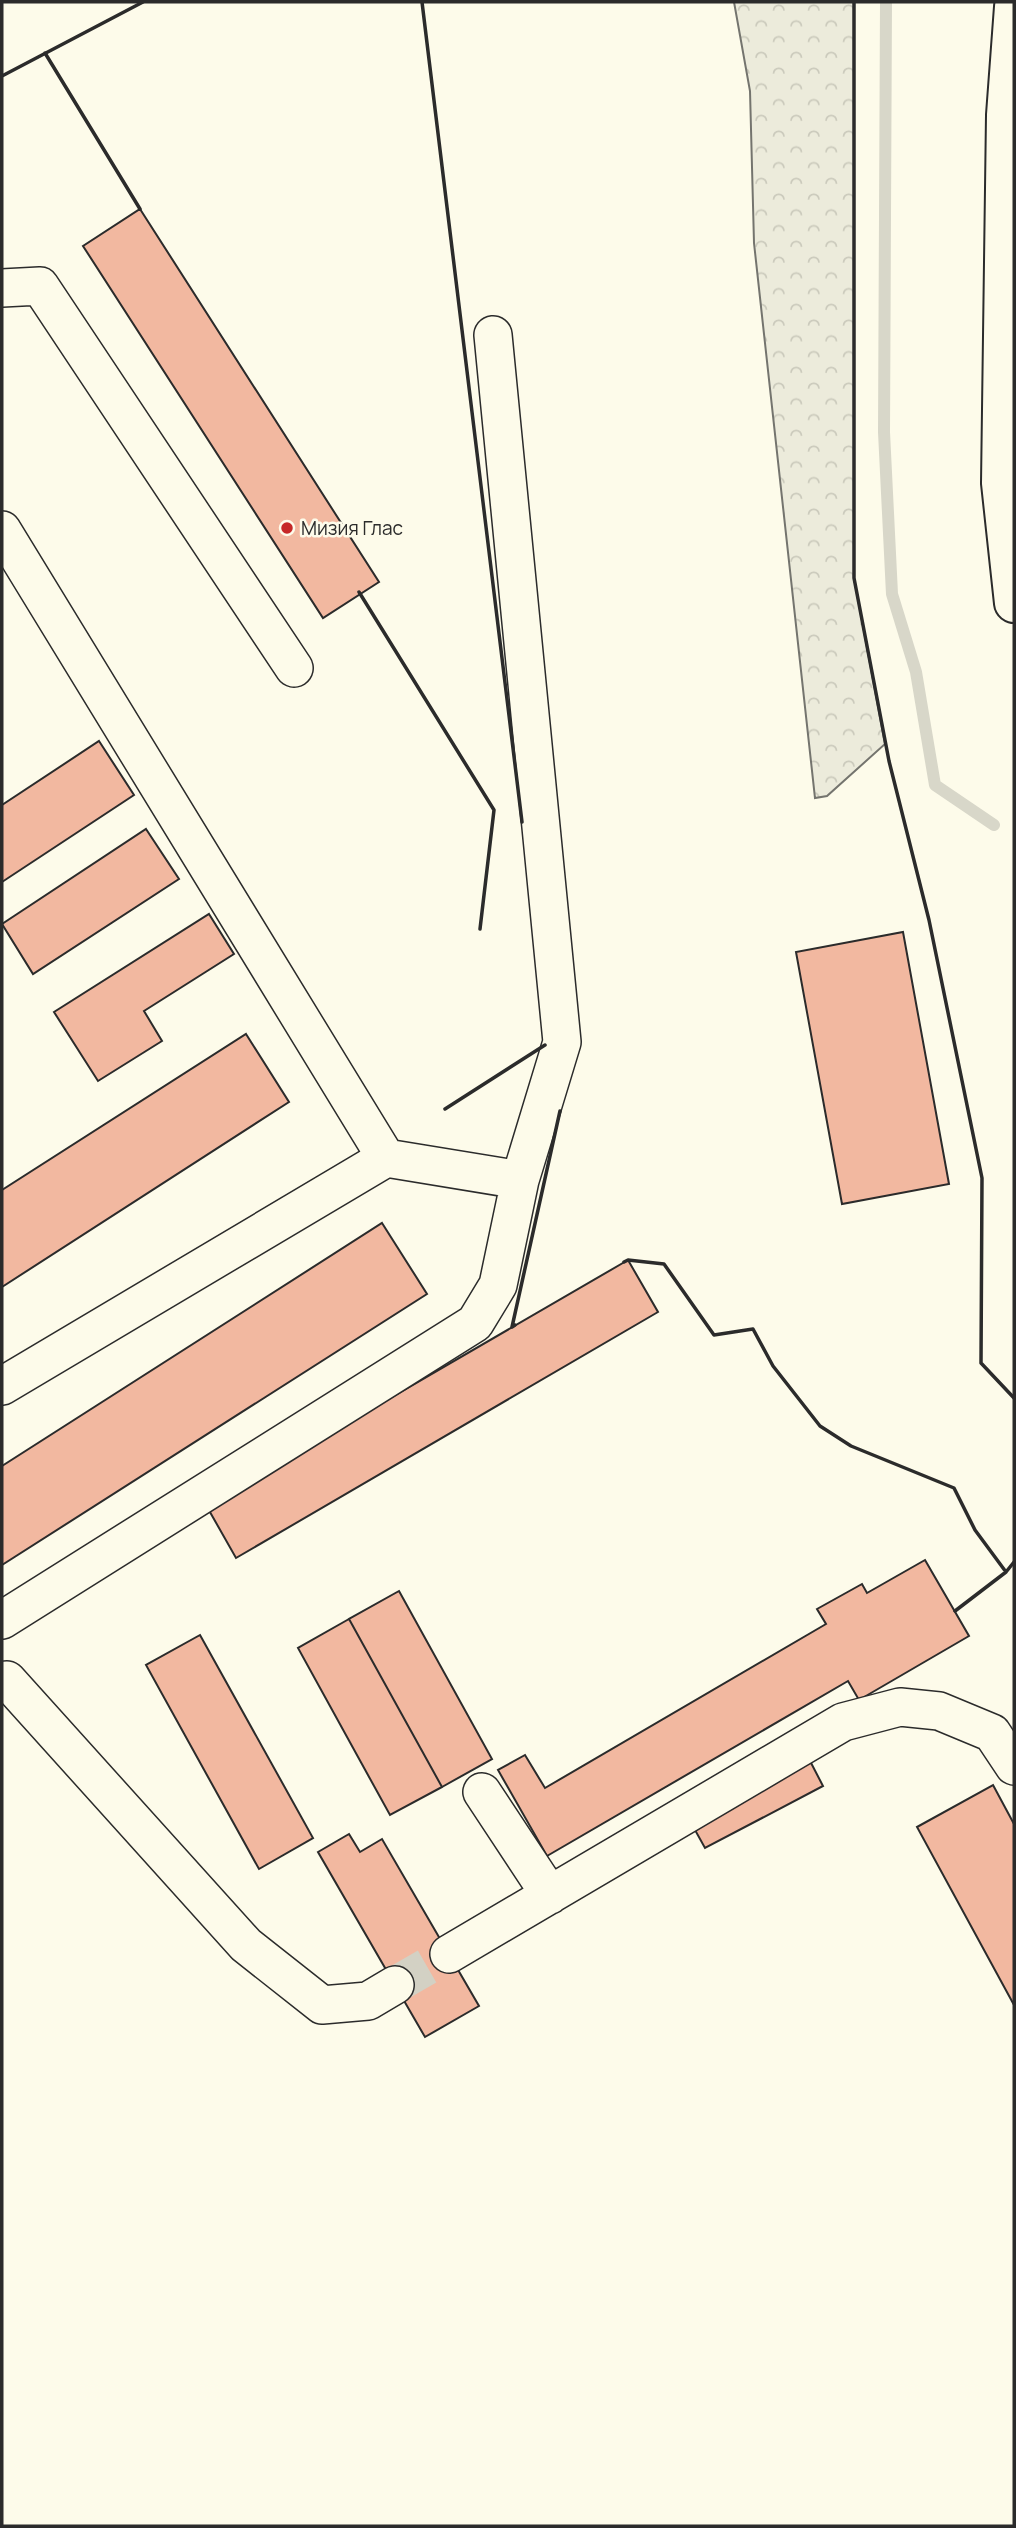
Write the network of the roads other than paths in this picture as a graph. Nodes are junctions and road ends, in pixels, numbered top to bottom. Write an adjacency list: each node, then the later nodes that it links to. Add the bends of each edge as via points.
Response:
1 (1014, 7): 5 (main road, via 1006,115 1001,483)
2 (2, 288): 6 (street, via 40,286)
3 (493, 335): 8 (street, via 562,1042)
4 (2, 530): 7 (street)
5 (1014, 603)
6 (294, 668)
7 (386, 1158): 8 (street); 9 (street)
8 (520, 1180): 10 (street, via 498,1285 475,1323)
9 (2, 1387)
10 (2, 1620)
11 (2, 1683): 16 (street, via 7,1680 246,1945 321,2005 369,2001)
12 (1014, 1766): 14 (street, via 992,1732 939,1712 900,1707 843,1722)
13 (482, 1793): 14 (street)
14 (550, 1895): 15 (street)
15 (449, 1954)
16 (395, 1985)

